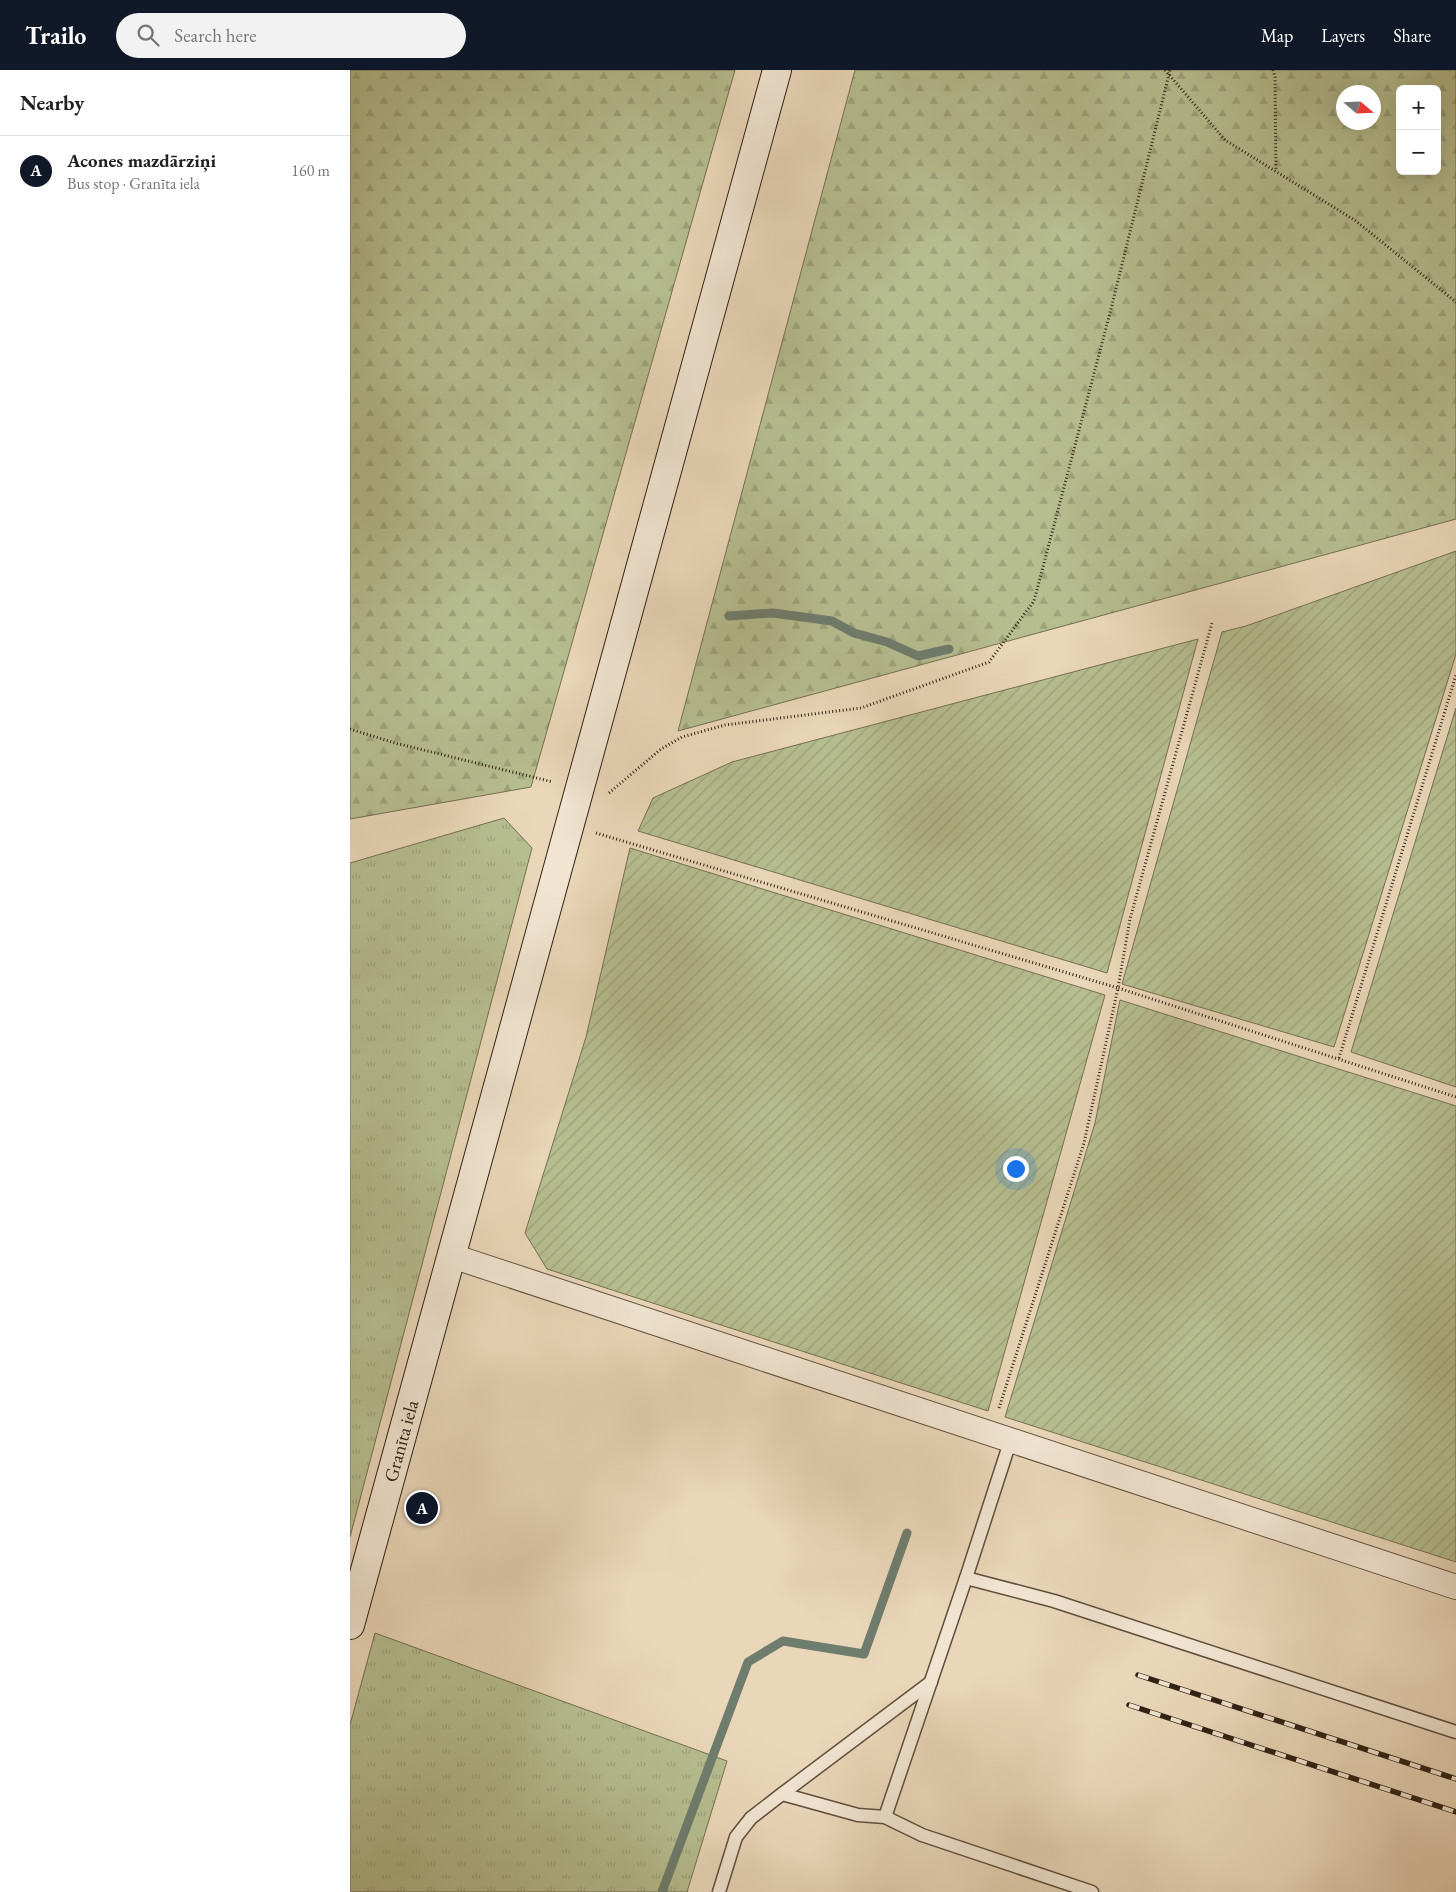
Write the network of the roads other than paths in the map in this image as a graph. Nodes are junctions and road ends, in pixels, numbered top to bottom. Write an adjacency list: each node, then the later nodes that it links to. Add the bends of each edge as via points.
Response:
1 (777, 70): 2 (main road, Granīta iela)
2 (452, 1256): 3 (street); 6 (main road, Granīta iela)
3 (1001, 1438): 4 (lane); 5 (street)
4 (966, 1578): 7 (lane); 8 (lane, via 1054,1601)
5 (1456, 1587)
6 (350, 1625)
7 (930, 1682): 9 (lane); 10 (lane)
8 (1456, 1732)
9 (782, 1794): 10 (lane, via 858,1816); 11 (lane, via 751,1818 736,1837)
10 (884, 1817): 12 (lane, via 922,1835)
11 (719, 1892)
12 (1092, 1892)

